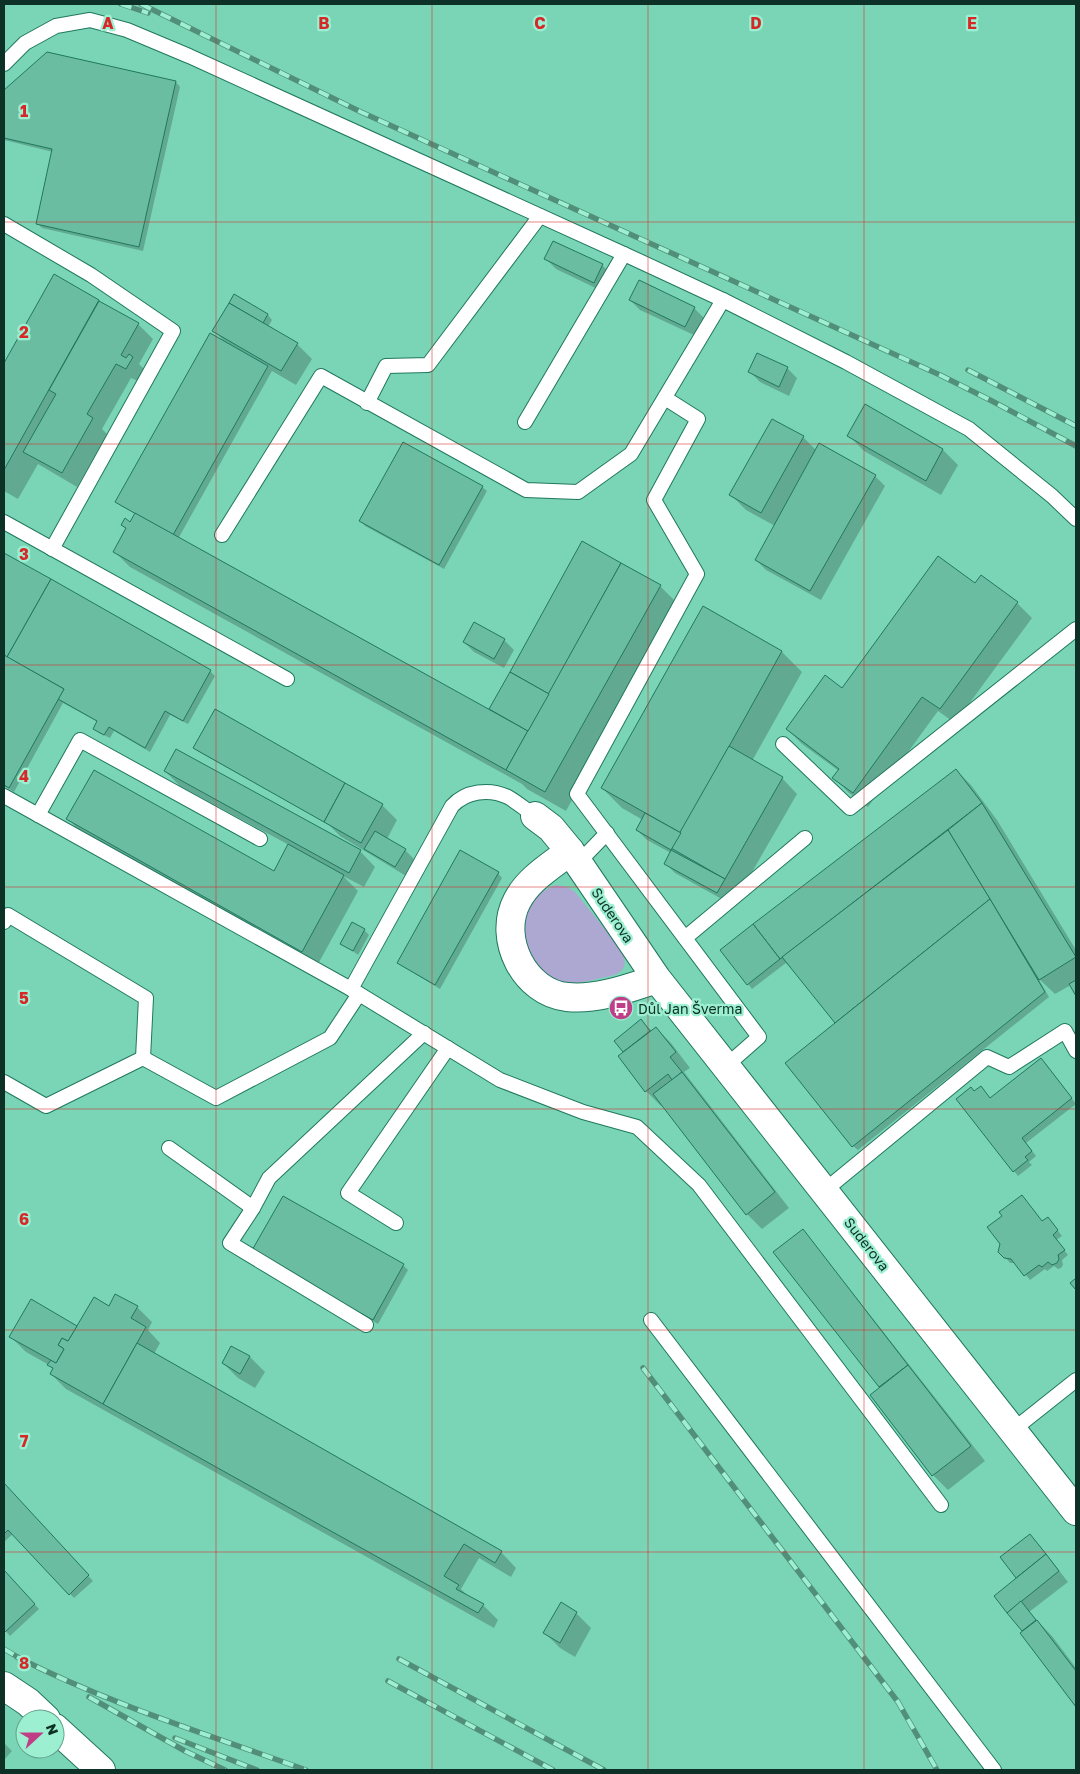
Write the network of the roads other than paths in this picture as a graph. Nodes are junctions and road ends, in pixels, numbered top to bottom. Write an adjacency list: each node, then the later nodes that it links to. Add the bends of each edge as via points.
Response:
1 (4, 64): 2 (lane, via 26,43 56,26 90,20 127,30)
2 (540, 216): 4 (lane); 7 (lane, via 428,365 386,366)
3 (4, 224): 12 (lane, via 91,275 173,331)
4 (624, 254): 5 (lane); 8 (lane)
5 (723, 300): 6 (lane); 9 (lane, via 969,429)
6 (665, 398): 7 (lane, via 631,454 578,492 526,490); 19 (lane, via 698,418 654,500 697,574 577,794)
7 (367, 403): 11 (lane, via 321,376)
8 (525, 422)
9 (1076, 519)
10 (4, 522): 12 (lane)
11 (222, 535)
12 (52, 549): 14 (lane)
13 (1076, 629): 15 (lane, via 850,808)
14 (287, 679)
15 (783, 744)
16 (4, 796): 17 (lane)
17 (38, 815): 21 (lane, via 80,740); 26 (lane)
18 (535, 816): 22 (street, Suderova, via 551,828); 26 (lane, via 508,797 494,793 469,794 460,798 452,806)
19 (607, 833): 22 (lane); 24 (lane)
20 (805, 838): 24 (lane)
21 (260, 839)
22 (574, 858): 25 (street, Suderova); 25 (street, via 532,881 517,900 511,928 514,949 523,969 544,990 568,997 618,991)
23 (4, 922): 30 (lane, via 8,915 146,998)
24 (685, 938): 31 (lane, via 759,1037)
25 (657, 978): 31 (street, Suderova)
26 (355, 991): 27 (lane); 30 (lane, via 330,1038 216,1098)
27 (424, 1034): 28 (lane); 35 (lane, via 270,1178)
28 (448, 1048): 36 (lane, via 348,1193); 41 (lane, via 500,1080 583,1112 637,1127 699,1185)
29 (1076, 1051): 34 (lane, via 1065,1031 1009,1067 987,1057)
30 (143, 1058): 32 (lane, via 46,1106)
31 (726, 1066): 34 (street, Suderova)
32 (4, 1082)
33 (169, 1148): 35 (lane)
34 (824, 1191): 40 (street, Suderova)
35 (253, 1208): 38 (lane, via 230,1243)
36 (396, 1223)
37 (651, 1320): 47 (lane)
38 (366, 1325)
39 (1076, 1380): 40 (lane)
40 (1013, 1430): 42 (street, Suderova)
41 (941, 1505)
42 (1076, 1511)
43 (4, 1686): 44 (street)
44 (35, 1709)
45 (65, 1737): 46 (street)
46 (101, 1770)
47 (994, 1770)

